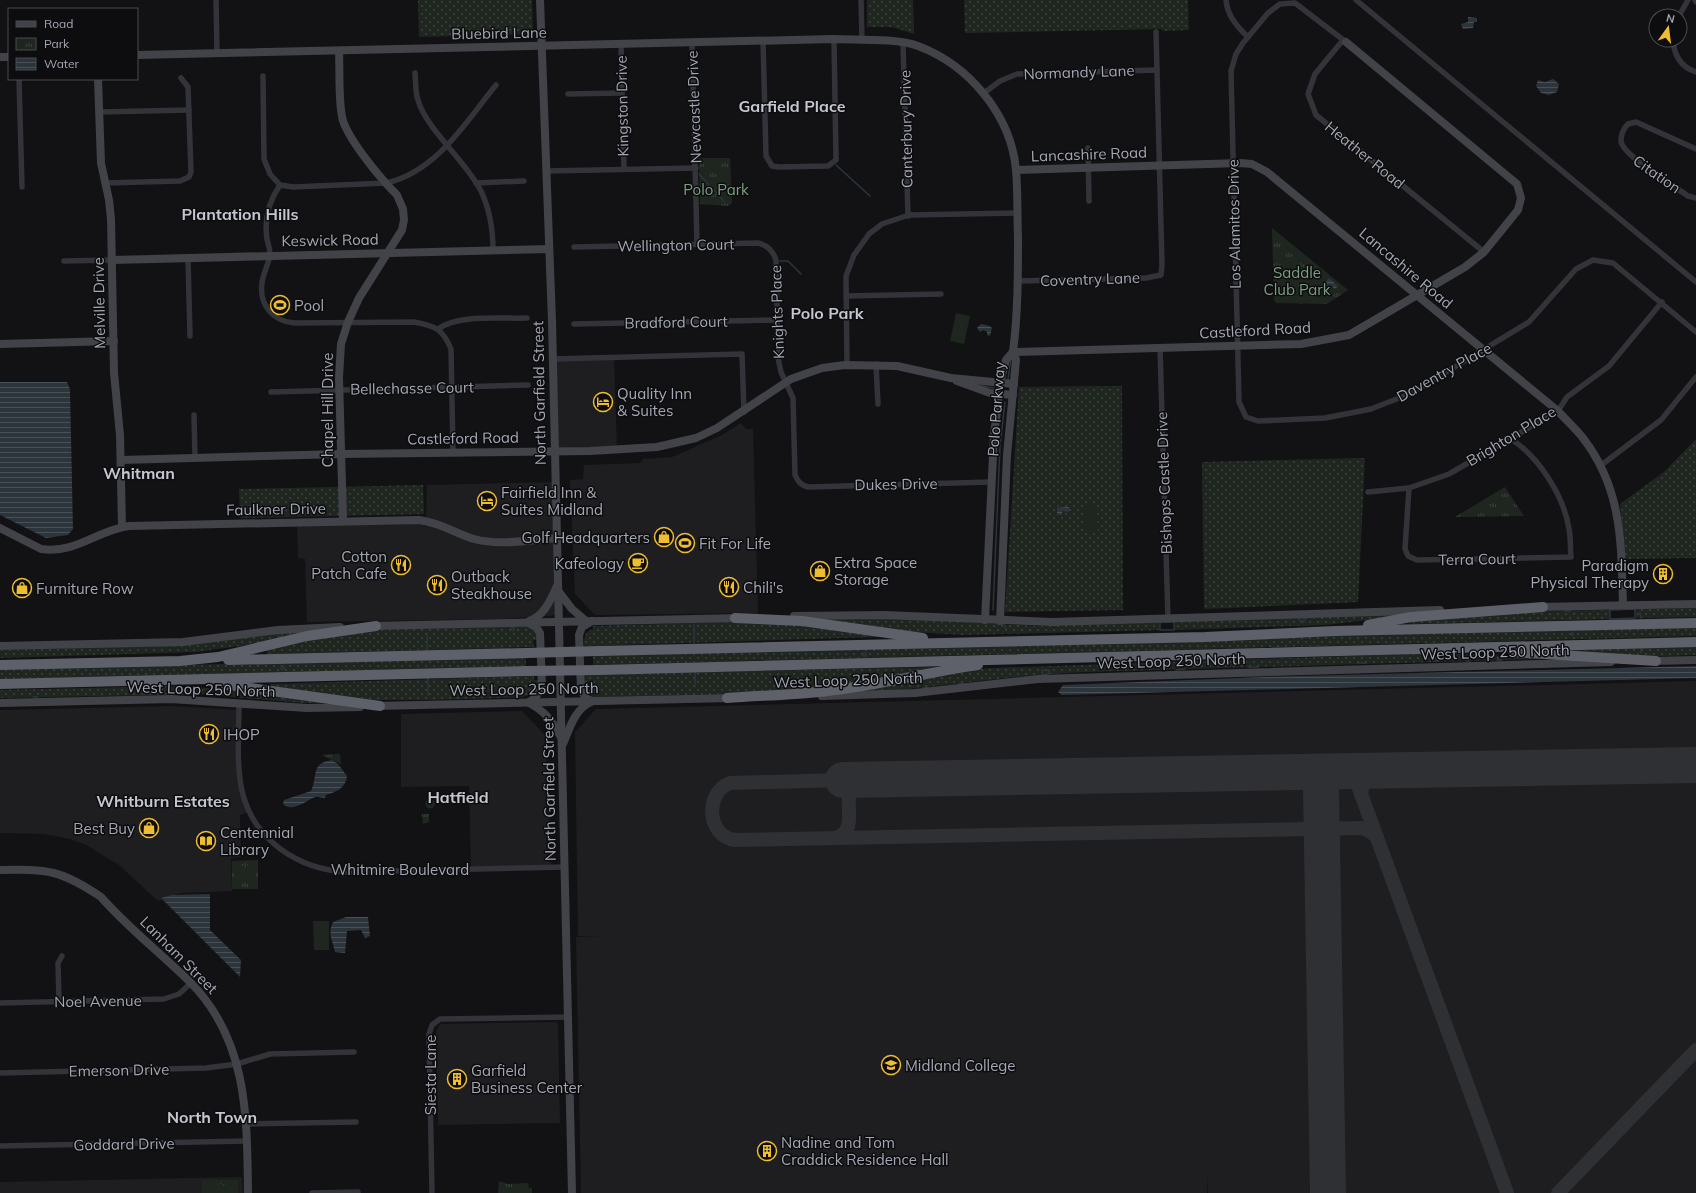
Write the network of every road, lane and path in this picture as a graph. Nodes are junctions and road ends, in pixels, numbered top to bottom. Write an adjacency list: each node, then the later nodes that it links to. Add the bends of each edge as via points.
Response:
1 (216, 0): 18 (street)
2 (540, 0): 15 (street, North Garfield Street)
3 (861, 0): 10 (street)
4 (1226, 0): 7 (street, via 1232,20)
5 (1356, 0): 65 (street)
6 (1156, 32): 20 (street)
7 (1248, 37): 11 (street, Castleford Road, via 1268,13 1280,4 1295,4); 36 (street, Los Alamitos Drive, via 1236,54 1231,72)
8 (834, 39): 9 (street, Bluebird Lane); 9 (street, via 836,159 828,166 779,167 772,166 766,156); 10 (street, Bluebird Lane)
9 (763, 40): 12 (street, Bluebird Lane)
10 (862, 41): 14 (street, Bluebird Lane)
11 (1345, 41): 57 (street, Heather Road, via 1316,74 1308,94 1316,114); 57 (street, Castleford Road, via 1517,184 1521,198 1518,210)
12 (692, 42): 13 (street, Bluebird Lane); 39 (street, Newcastle Drive)
13 (621, 43): 15 (street, Bluebird Lane); 28 (street, Kingston Drive)
14 (903, 43): 30 (street, Bluebird Lane, via 926,49 945,58 967,75); 52 (street, Canterbury Drive)
15 (542, 46): 17 (street, Bluebird Lane); 42 (street, North Garfield Street)
16 (1675, 48): 21 (street, via 1678,59 1687,69)
17 (339, 51): 18 (street, Bluebird Lane); 45 (street, Chapel Hill Drive, via 341,110 346,128 354,143)
18 (217, 53): 19 (street, Bluebird Lane)
19 (138, 55)
20 (1157, 70): 30 (street, Normandy Lane, via 1017,74 1000,81); 37 (street)
21 (1696, 72)
22 (415, 73): 33 (street, via 417,96 422,110)
23 (264, 76): 47 (street, via 264,159 270,174)
24 (181, 78): 31 (street, via 188,86)
25 (19, 80): 48 (street)
26 (98, 80): 32 (street, Melville Drive)
27 (496, 85): 33 (street)
28 (622, 93): 29 (street); 40 (street, Kingston Drive)
29 (568, 94)
30 (984, 94): 41 (street, Bluebird Lane, via 1008,137)
31 (189, 110): 32 (street); 44 (street, via 191,172 187,180)
32 (99, 112): 44 (street, Melville Drive, via 101,163)
33 (448, 144): 45 (street, via 431,162 418,171); 46 (street)
34 (1088, 148): 38 (street)
35 (1696, 149): 49 (street, Citation, via 1636,122 1628,124 1623,129 1621,142 1627,153 1688,196)
36 (1233, 164): 37 (street, Lancashire Road); 68 (street, Lancashire Road, via 1252,164 1267,172); 79 (street, Los Alamitos Drive)
37 (1159, 166): 38 (street, Lancashire Road); 64 (street, Coventry Lane, via 1161,275 1146,278)
38 (1088, 167): 41 (street, Lancashire Road); 50 (street)
39 (696, 168): 40 (street); 53 (street, Newcastle Drive)
40 (624, 169): 42 (street)
41 (1016, 170): 51 (street, Bluebird Lane)
42 (546, 171): 55 (street, North Garfield Street)
43 (524, 181): 46 (street)
44 (105, 183): 62 (street, Melville Drive, via 110,205)
45 (387, 183): 47 (street, via 294,187); 58 (street, Chapel Hill Drive, via 401,203 404,215 402,230)
46 (476, 183): 56 (street, via 489,213)
47 (280, 184): 60 (street, via 268,212 266,232)
48 (22, 187)
49 (1696, 198)
50 (1089, 201)
51 (1017, 212): 52 (street); 64 (street, Bluebird Lane)
52 (908, 216): 67 (street, via 882,224 860,245 849,264)
53 (697, 244): 54 (street, Wellington Court); 59 (street, Wellington Court, via 758,243 764,244)
54 (574, 247)
55 (549, 249): 56 (street, Keswick Road); 83 (street, North Garfield Street)
56 (493, 250): 58 (street, Keswick Road)
57 (1484, 252): 68 (street, Castleford Road, via 1465,267)
58 (387, 253): 60 (street, Keswick Road); 72 (street, Chapel Hill Drive, via 359,298)
59 (774, 253): 71 (street, Knights Place)
60 (269, 256): 61 (street, Keswick Road); 72 (street, via 262,278 261,293 264,304 275,317 294,323)
61 (188, 258): 62 (street, Keswick Road); 76 (street)
62 (112, 260): 63 (street); 77 (street, Melville Drive)
63 (64, 261)
64 (1018, 281): 82 (street, Bluebird Lane)
65 (1696, 282)
66 (941, 294): 67 (street)
67 (846, 296): 85 (street)
68 (1417, 296): 79 (street, Castleford Road, via 1349,335 1301,344); 81 (street, Lancashire Road)
69 (1662, 302): 75 (street); 81 (street, Daventry Place, via 1613,263 1593,260 1576,269 1529,322); 98 (street, Brighton Place, via 1609,366 1567,398)
70 (527, 318): 74 (street, via 463,320)
71 (777, 320): 73 (street, Bradford Court); 88 (street, Knights Place, via 778,361)
72 (348, 322): 74 (street, via 404,321); 93 (street, Chapel Hill Drive, via 341,344)
73 (574, 324)
74 (438, 329): 92 (street, via 448,340)
75 (1696, 332)
76 (190, 336)
77 (114, 341): 78 (street); 107 (street, Melville Drive)
78 (0, 344)
79 (1237, 346): 80 (street, Castleford Road); 101 (street, Los Alamitos Drive, via 1239,402)
80 (1160, 348): 82 (street, Castleford Road); 122 (street, Bishops Castle Drive)
81 (1484, 351): 98 (street, Lancashire Road); 101 (street, Daventry Place, via 1412,393 1371,409 1325,418 1258,421)
82 (1013, 352): 89 (street, Polo Parkway, via 1006,360); 90 (street, Polo Parkway, via 1016,360)
83 (552, 360): 99 (street, via 742,354); 103 (street, North Garfield Street)
84 (876, 364): 85 (street, Castleford Road); 86 (street, Castleford Road, via 912,368); 97 (street)
85 (847, 365): 88 (street, Castleford Road, via 808,372)
86 (951, 378): 89 (street, Castleford Road); 95 (street, Castleford Road, via 978,389)
87 (1696, 378): 108 (street, via 1661,420)
88 (786, 382): 99 (street, Castleford Road); 110 (street, Knights Place, via 793,398 795,475)
89 (1000, 382): 90 (street, Castleford Road); 95 (street, Polo Parkway)
90 (1014, 384): 96 (street, Polo Parkway)
91 (528, 386): 92 (street, Bellechasse Court)
92 (452, 387): 93 (street, Bellechasse Court); 104 (street)
93 (339, 390): 94 (street, Bellechasse Court); 105 (street, Chapel Hill Drive)
94 (271, 392)
95 (999, 393): 96 (street, Castleford Road); 109 (street, Polo Parkway)
96 (1013, 394): 125 (street, Polo Parkway, via 1007,455)
97 (878, 404)
98 (1558, 410): 102 (street, Brighton Place); 108 (street, Lancashire Road, via 1583,438)
99 (744, 412): 103 (street, Castleford Road, via 705,434 670,445 640,449)
100 (194, 415): 106 (street)
101 (1244, 415)
102 (1509, 438): 111 (street, Brighton Place, via 1449,474); 111 (street, Terra Court, via 1533,457 1556,490 1569,528 1571,557 1417,560 1408,556 1405,548)
103 (555, 450): 104 (street, Castleford Road); 116 (street, North Garfield Street)
104 (453, 453): 105 (street, Castleford Road)
105 (341, 454): 106 (street, Castleford Road); 113 (street, Chapel Hill Drive)
106 (195, 458): 107 (street, Castleford Road)
107 (121, 460): 114 (street, Melville Drive)
108 (1600, 466): 119 (street, Lancashire Road, via 1612,492 1619,520)
109 (991, 482): 110 (street, Dukes Drive, via 808,487); 123 (street, Polo Parkway)
110 (802, 485)
111 (1410, 488): 112 (street, Brighton Place)
112 (1368, 492)
113 (343, 521): 114 (street, Faulkner Drive); 116 (street, Faulkner Drive, via 426,520 468,537 488,541)
114 (122, 526): 115 (street, Faulkner Drive, via 82,543 49,550 41,549)
115 (0, 528)
116 (557, 538): 117 (street, North Garfield Street)
117 (559, 588): 124 (street, via 572,609); 126 (street, North Garfield Street); 127 (street, via 539,615)
118 (1696, 604): 119 (street)
119 (1623, 605): 120 (street)
120 (1543, 607): 122 (street); 130 (highway, via 1411,617)
121 (735, 618): 123 (street, via 885,615); 124 (street); 131 (highway, via 802,621 928,639)
122 (1168, 619): 125 (street)
123 (985, 620): 125 (street)
124 (589, 621): 126 (street); 143 (street, via 582,627 579,635 581,690 587,699)
125 (1000, 621)
126 (559, 622): 127 (street); 145 (street, North Garfield Street)
127 (525, 623): 129 (street); 144 (street, via 536,627 540,633 542,687 535,698)
128 (1696, 623): 130 (highway)
129 (376, 626): 133 (street, via 278,630 184,642); 137 (highway, via 326,632 232,654)
130 (1335, 631): 131 (highway, via 1205,637)
131 (969, 642): 137 (highway, bridge)
132 (1696, 642): 134 (highway)
133 (0, 646)
134 (1437, 649): 135 (highway); 138 (highway)
135 (1012, 659): 140 (highway, bridge); 142 (highway, via 849,688 803,694)
136 (1696, 660): 138 (street, West Loop 250 North)
137 (188, 661): 139 (highway)
138 (1656, 661): 142 (street, West Loop 250 North, via 1038,679 915,694)
139 (0, 665)
140 (150, 680): 141 (highway); 148 (highway, via 207,682)
141 (0, 684)
142 (727, 698): 143 (street, West Loop 250 North)
143 (594, 701): 145 (street, West Loop 250 North); 150 (street, via 586,704 575,716)
144 (528, 702): 145 (street, West Loop 250 North); 148 (street, West Loop 250 North); 149 (street, via 543,711)
145 (561, 702): 149 (street, North Garfield Street)
146 (0, 703): 147 (street, West Loop 250 North, via 170,699)
147 (239, 703): 148 (street, West Loop 250 North, via 306,708); 151 (street, Whitmire Boulevard, via 240,768 246,802 263,833 279,849 298,861 322,870 348,872)
148 (380, 706)
149 (561, 737): 150 (street, North Garfield Street)
150 (562, 747): 151 (street, North Garfield Street)
151 (565, 867): 157 (street, North Garfield Street)
152 (0, 870): 154 (street, Lanham Street, via 42,870 86,886 101,897)
153 (62, 956): 155 (street, via 58,964)
154 (191, 983): 155 (street, Noel Avenue, via 179,994 164,999); 159 (street, Lanham Street, via 218,1020 229,1040)
155 (59, 1002): 156 (street, Noel Avenue)
156 (0, 1003)
157 (568, 1017): 168 (street, Siesta Lane, via 440,1020 432,1025 429,1034); 169 (street, North Garfield Street)
158 (354, 1052): 159 (street, Emerson Drive, via 270,1054)
159 (237, 1064): 160 (street, Emerson Drive, via 198,1069); 162 (street, Lanham Street)
160 (0, 1073)
161 (356, 1122): 162 (street)
162 (247, 1124): 163 (street, Lanham Street)
163 (247, 1141): 164 (street, Goddard Drive); 166 (street, Lanham Street)
164 (0, 1146)
165 (358, 1192): 167 (street)
166 (248, 1193)
167 (312, 1193)
168 (432, 1193)
169 (572, 1193)

